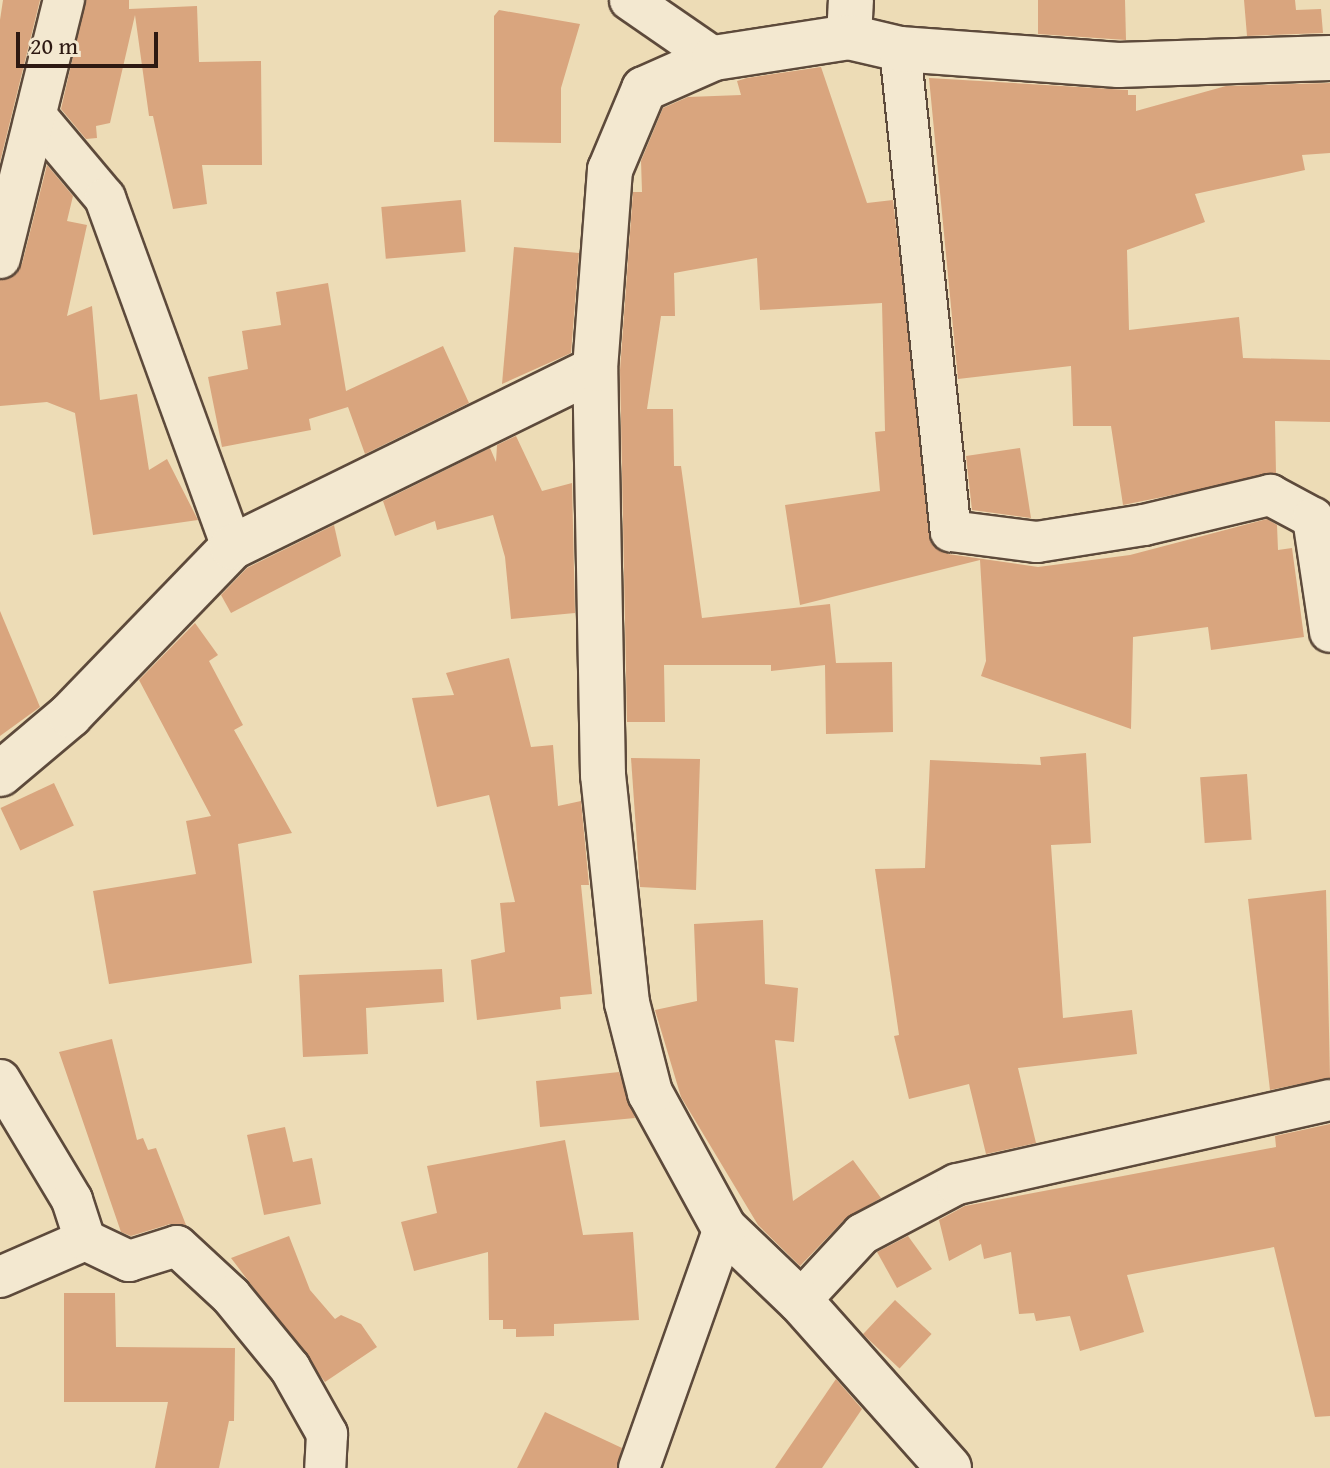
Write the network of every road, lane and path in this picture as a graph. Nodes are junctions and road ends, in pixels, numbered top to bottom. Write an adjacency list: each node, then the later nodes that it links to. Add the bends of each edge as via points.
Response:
1 (64, 0): 7 (street)
2 (630, 0): 5 (street)
3 (850, 18): 4 (street); 5 (street)
4 (900, 49): 6 (street, via 1118,65); 11 (street, via 951,531 1037,542 1144,525 1270,495 1313,518)
5 (714, 58): 9 (street, via 644,89 610,170)
6 (1330, 58)
7 (36, 116): 8 (street); 10 (street, via 105,198)
8 (0, 258)
9 (595, 369): 10 (street); 15 (street, via 603,775 627,1003 650,1093)
10 (232, 547): 12 (street, via 70,715)
11 (1330, 632)
12 (0, 774)
13 (0, 1080): 16 (street, via 72,1200)
14 (1330, 1100): 18 (street, via 957,1184 862,1234)
15 (724, 1228): 18 (street); 20 (street)
16 (85, 1240): 17 (street); 19 (street, via 129,1261 177,1246 231,1296 290,1368 327,1434)
17 (0, 1277)
18 (800, 1301): 21 (street)
19 (325, 1468)
20 (639, 1468)
21 (949, 1468)

